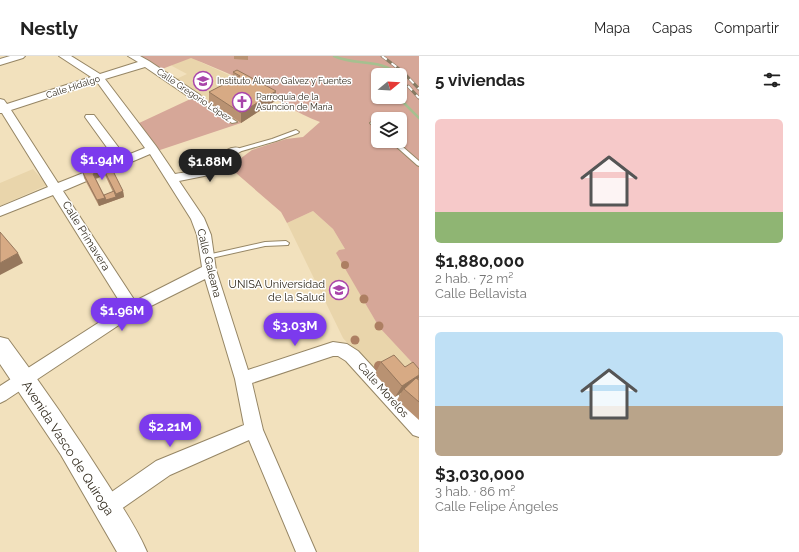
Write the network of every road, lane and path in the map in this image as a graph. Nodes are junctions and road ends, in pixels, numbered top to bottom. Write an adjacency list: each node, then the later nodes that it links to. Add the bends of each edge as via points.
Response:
1 (20, 56): 4 (street)
2 (64, 56): 6 (street, Calle Galeana)
3 (133, 56): 5 (street, Calle Gregorio López)
4 (0, 62)
5 (146, 63): 6 (street, Calle Hidalgo); 7 (street, Calle Gregorio López)
6 (99, 78): 8 (street, Calle Hidalgo); 13 (street, Calle Galeana)
7 (196, 97): 10 (lane, Calle Gregorio López)
8 (2, 107): 18 (street, Calle Primavera)
9 (90, 117): 15 (street)
10 (234, 122)
11 (296, 132): 14 (lane, via 281,139)
12 (401, 148): 16 (lane)
13 (152, 149): 15 (street); 17 (street, Calle Galeana)
14 (235, 151): 17 (street, via 205,172)
15 (123, 161): 18 (street)
16 (419, 164)
17 (171, 179): 21 (street, Calle Galeana, via 197,218 204,235)
18 (56, 188): 19 (street); 22 (street, Calle Primavera)
19 (0, 212)
20 (286, 243): 21 (lane, via 265,244)
21 (208, 263): 22 (street); 25 (street, Calle Galeana)
22 (132, 309): 24 (street)
23 (0, 346): 24 (main road, Avenida Vasco de Quiroga)
24 (25, 379): 26 (street); 29 (main road, Avenida Vasco de Quiroga)
25 (243, 379): 27 (street, Calle Morelos, via 333,349 341,349); 28 (street, Calle Galeana)
26 (0, 395)
27 (419, 429)
28 (254, 430): 29 (street, via 163,468); 31 (street, Calle Galeana)
29 (107, 507): 30 (main road, Avenida Vasco de Quiroga)
30 (133, 552)
31 (306, 552)

